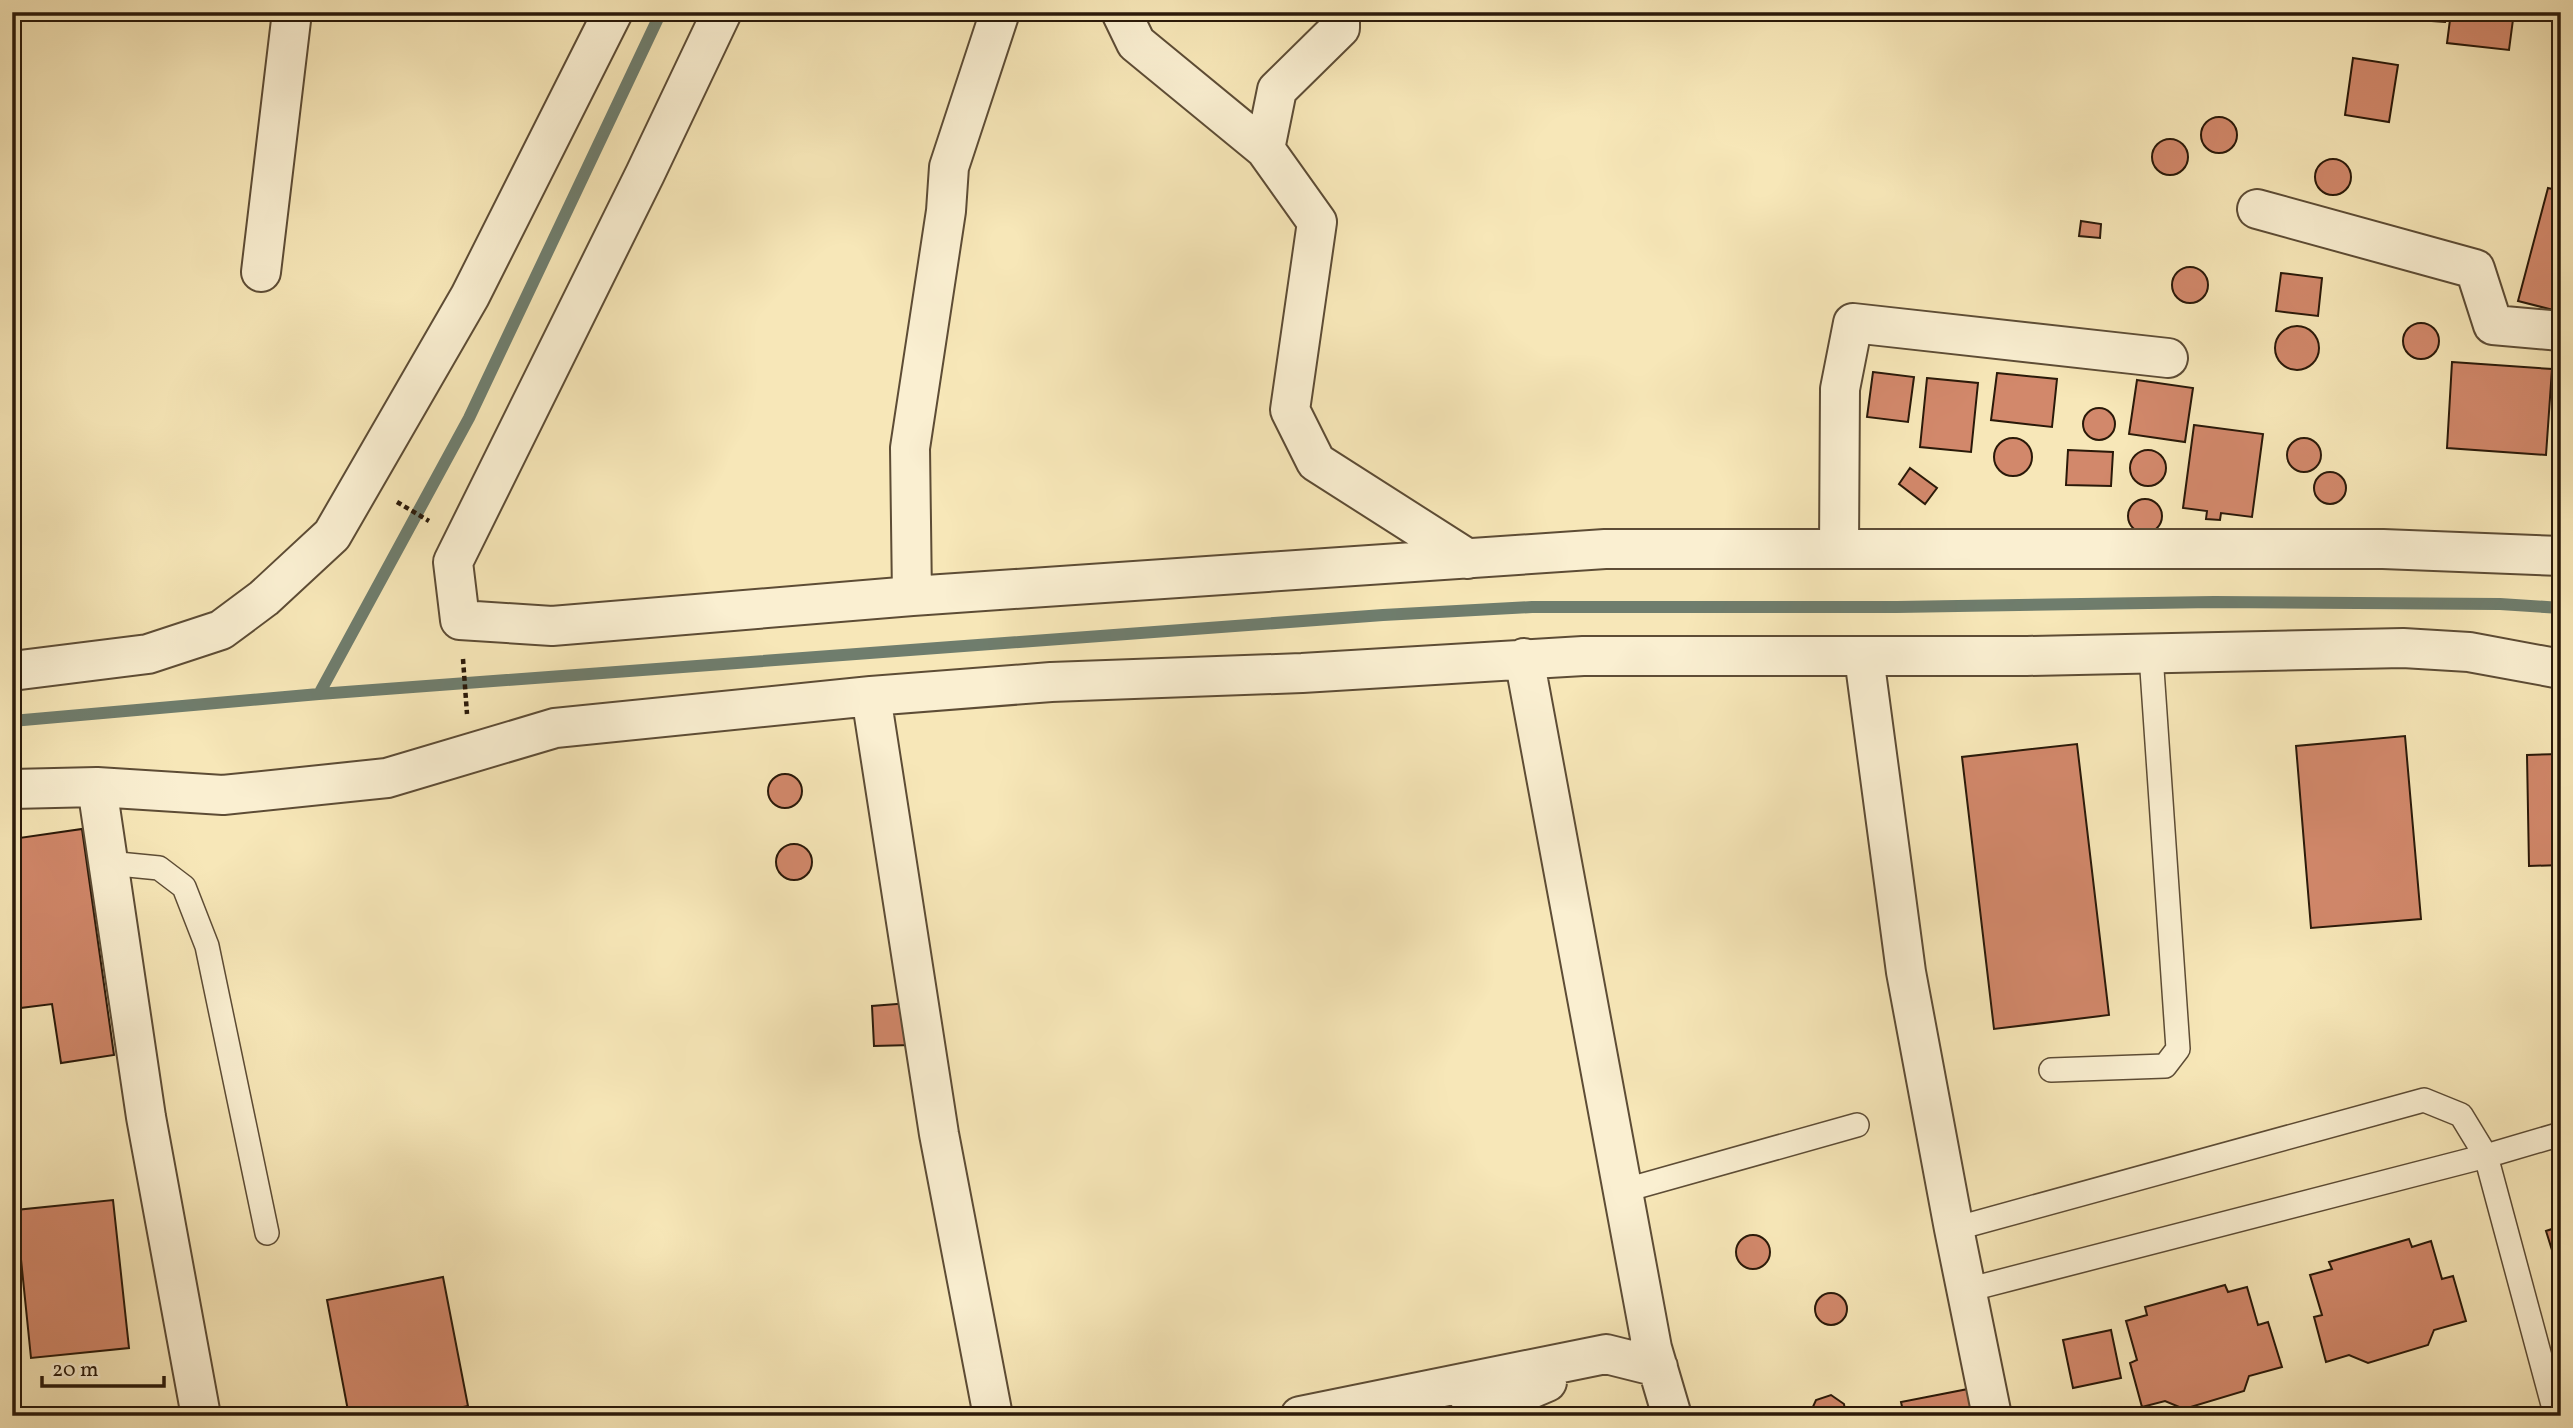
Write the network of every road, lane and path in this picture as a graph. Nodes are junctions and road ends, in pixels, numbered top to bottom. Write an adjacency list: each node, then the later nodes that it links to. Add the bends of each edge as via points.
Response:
1 (292, 12): 9 (street)
2 (613, 12): 23 (street, via 470,296 332,535 264,598 221,630 148,654)
3 (722, 12): 17 (street, via 453,562 460,620 552,626)
4 (1000, 12): 17 (street, via 949,167 910,448)
5 (1121, 12): 7 (street, via 1136,43)
6 (1340, 12): 7 (street, via 1340,28 1277,90)
7 (1265, 149): 16 (street, via 1317,222 1290,410 1316,463)
8 (2257, 209): 10 (street, via 2475,269 2493,326)
9 (261, 272)
10 (2561, 331)
11 (2168, 358): 14 (street, via 1853,323 1840,389)
12 (386, 495): 13 (path)
13 (432, 523)
14 (1839, 549): 15 (street, via 2383,549); 16 (street, via 1605,550)
15 (2561, 556)
16 (1468, 559): 17 (street)
17 (912, 596)
18 (2151, 654): 20 (street); 22 (street, via 2403,648 2469,652); 29 (lane, via 2178,1049 2165,1066)
19 (462, 656): 25 (path)
20 (1864, 657): 21 (street); 34 (street, via 1906,972)
21 (1524, 659): 24 (street, via 1301,673 1051,681); 33 (street)
22 (2561, 669)
23 (12, 671)
24 (871, 696): 26 (street, via 555,728 387,779 223,795); 41 (street, via 939,1134)
25 (467, 722)
26 (97, 787): 27 (street); 28 (street)
27 (12, 789)
28 (108, 863): 35 (lane, via 159,868 184,887 207,946); 40 (street, via 146,1117)
29 (2051, 1070)
30 (1857, 1125): 33 (lane)
31 (2561, 1134): 32 (lane)
32 (2486, 1156): 34 (lane, via 2461,1115 2424,1100); 36 (lane); 39 (lane)
33 (1622, 1191): 38 (street)
34 (1954, 1229): 36 (street)
35 (267, 1233)
36 (1967, 1290): 45 (street)
37 (1606, 1354): 38 (street); 42 (street); 43 (street)
38 (1658, 1367): 44 (street)
39 (2557, 1412)
40 (201, 1416)
41 (993, 1416)
42 (1300, 1416)
43 (1468, 1416)
44 (1672, 1416)
45 (1992, 1416)

